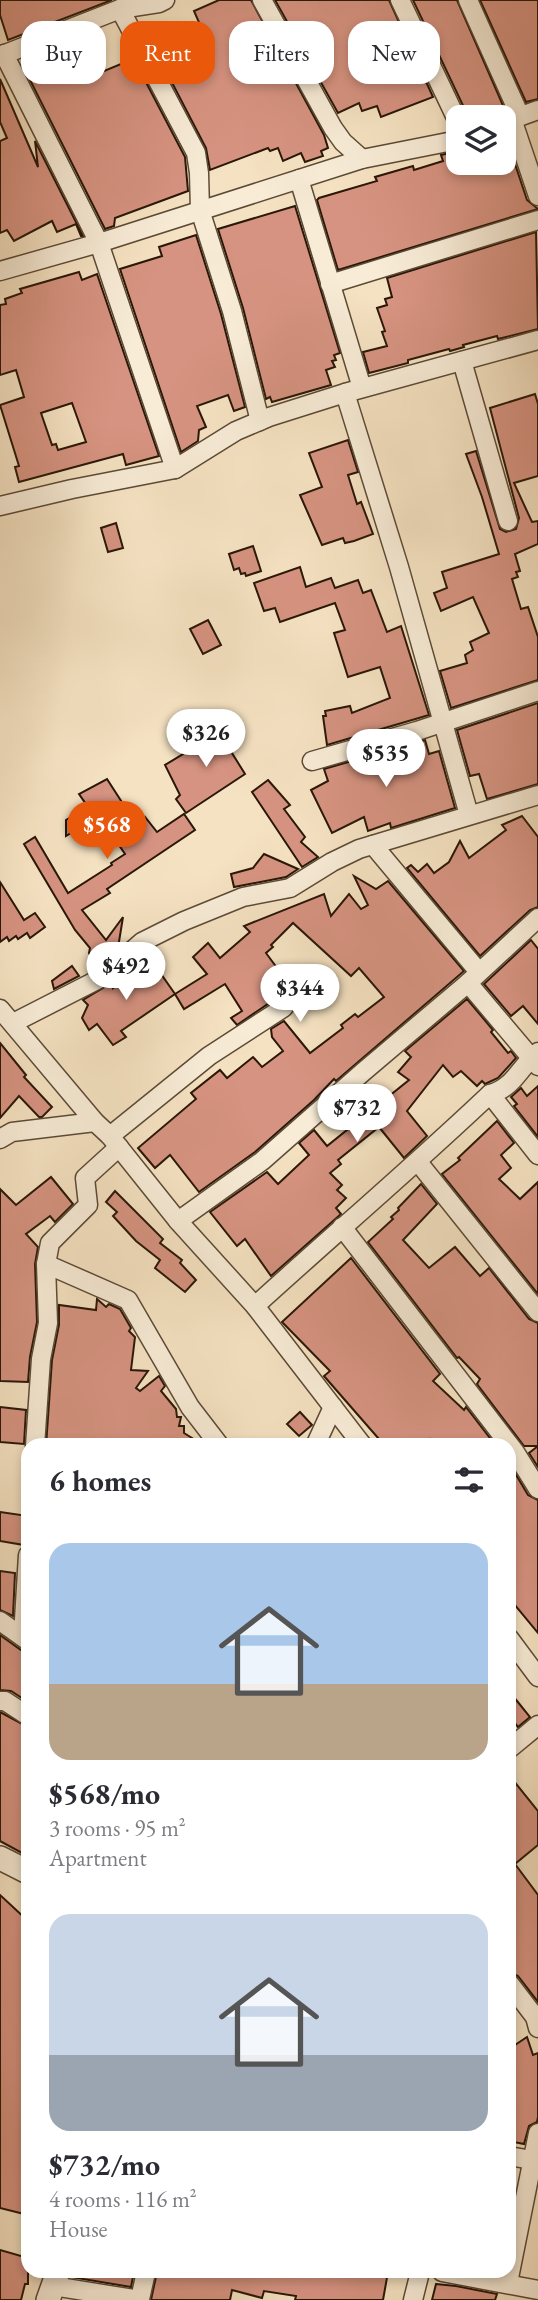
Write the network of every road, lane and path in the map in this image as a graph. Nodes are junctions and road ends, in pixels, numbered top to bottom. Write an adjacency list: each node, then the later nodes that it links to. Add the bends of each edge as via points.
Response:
1 (165, 0): 5 (street)
2 (262, 0): 10 (street, via 333,128)
3 (400, 0): 7 (street)
4 (468, 0): 8 (street)
5 (120, 9): 6 (street); 13 (street, via 192,143 200,173)
6 (2, 55): 15 (street)
7 (450, 105)
8 (519, 117): 12 (street)
9 (446, 142): 10 (street)
10 (362, 159): 11 (street)
11 (299, 179): 13 (street); 17 (street)
12 (538, 196)
13 (200, 210): 15 (street); 21 (street)
14 (538, 220): 17 (street)
15 (99, 243): 16 (street); 22 (street)
16 (0, 271)
17 (330, 284): 20 (street)
18 (538, 340): 19 (street)
19 (462, 361): 20 (street); 24 (street)
20 (353, 391): 21 (street); 26 (street)
21 (260, 421): 22 (street)
22 (175, 469): 23 (street)
23 (0, 506)
24 (508, 521)
25 (538, 691): 26 (street)
26 (442, 723): 27 (street); 29 (street)
27 (312, 761)
28 (538, 795): 29 (street)
29 (470, 815): 30 (street)
30 (373, 845): 32 (street); 35 (street, via 332,862 290,888 243,897 184,921 142,942 100,978)
31 (538, 918): 32 (street)
32 (474, 977): 36 (street); 43 (street, via 262,1161)
33 (304, 983): 40 (street, via 283,1008 209,1056)
34 (0, 1009): 35 (street)
35 (13, 1023): 38 (street)
36 (536, 1058): 37 (street, via 512,1082)
37 (490, 1094): 41 (street); 42 (street)
38 (95, 1122): 39 (street, via 12,1132); 40 (street)
39 (0, 1139)
40 (115, 1142): 43 (street); 45 (street, via 85,1178 88,1205 50,1243)
41 (538, 1154)
42 (418, 1162): 44 (street); 47 (street)
43 (178, 1221): 46 (street)
44 (342, 1227): 46 (street); 53 (street)
45 (46, 1264): 49 (street, via 48,1323); 50 (street, via 128,1300 190,1407)
46 (255, 1306): 48 (street)
47 (538, 1312)
48 (333, 1407): 51 (street); 52 (street)
49 (36, 1438)
50 (214, 1438)
51 (319, 1438)
52 (357, 1438)
53 (504, 1438)
54 (516, 1454): 55 (street)
55 (538, 1489)
56 (0, 1621): 57 (street)
57 (21, 1635)
58 (516, 1647): 59 (street)
59 (538, 1677)
60 (0, 1701): 61 (street)
61 (21, 1711)
62 (538, 1725): 63 (street)
63 (516, 1743)
64 (0, 1858): 65 (street)
65 (21, 1868)
66 (516, 1992): 67 (street)
67 (538, 2028)
68 (538, 2133): 70 (street)
69 (516, 2155): 70 (street)
70 (535, 2156): 71 (street)
71 (516, 2245)
72 (144, 2278): 79 (street)
73 (418, 2278): 80 (street)
74 (478, 2278): 76 (street)
75 (509, 2278): 76 (street)
76 (508, 2283): 78 (street)
77 (53, 2286): 79 (street)
78 (538, 2290)
79 (139, 2300)
80 (413, 2300)

